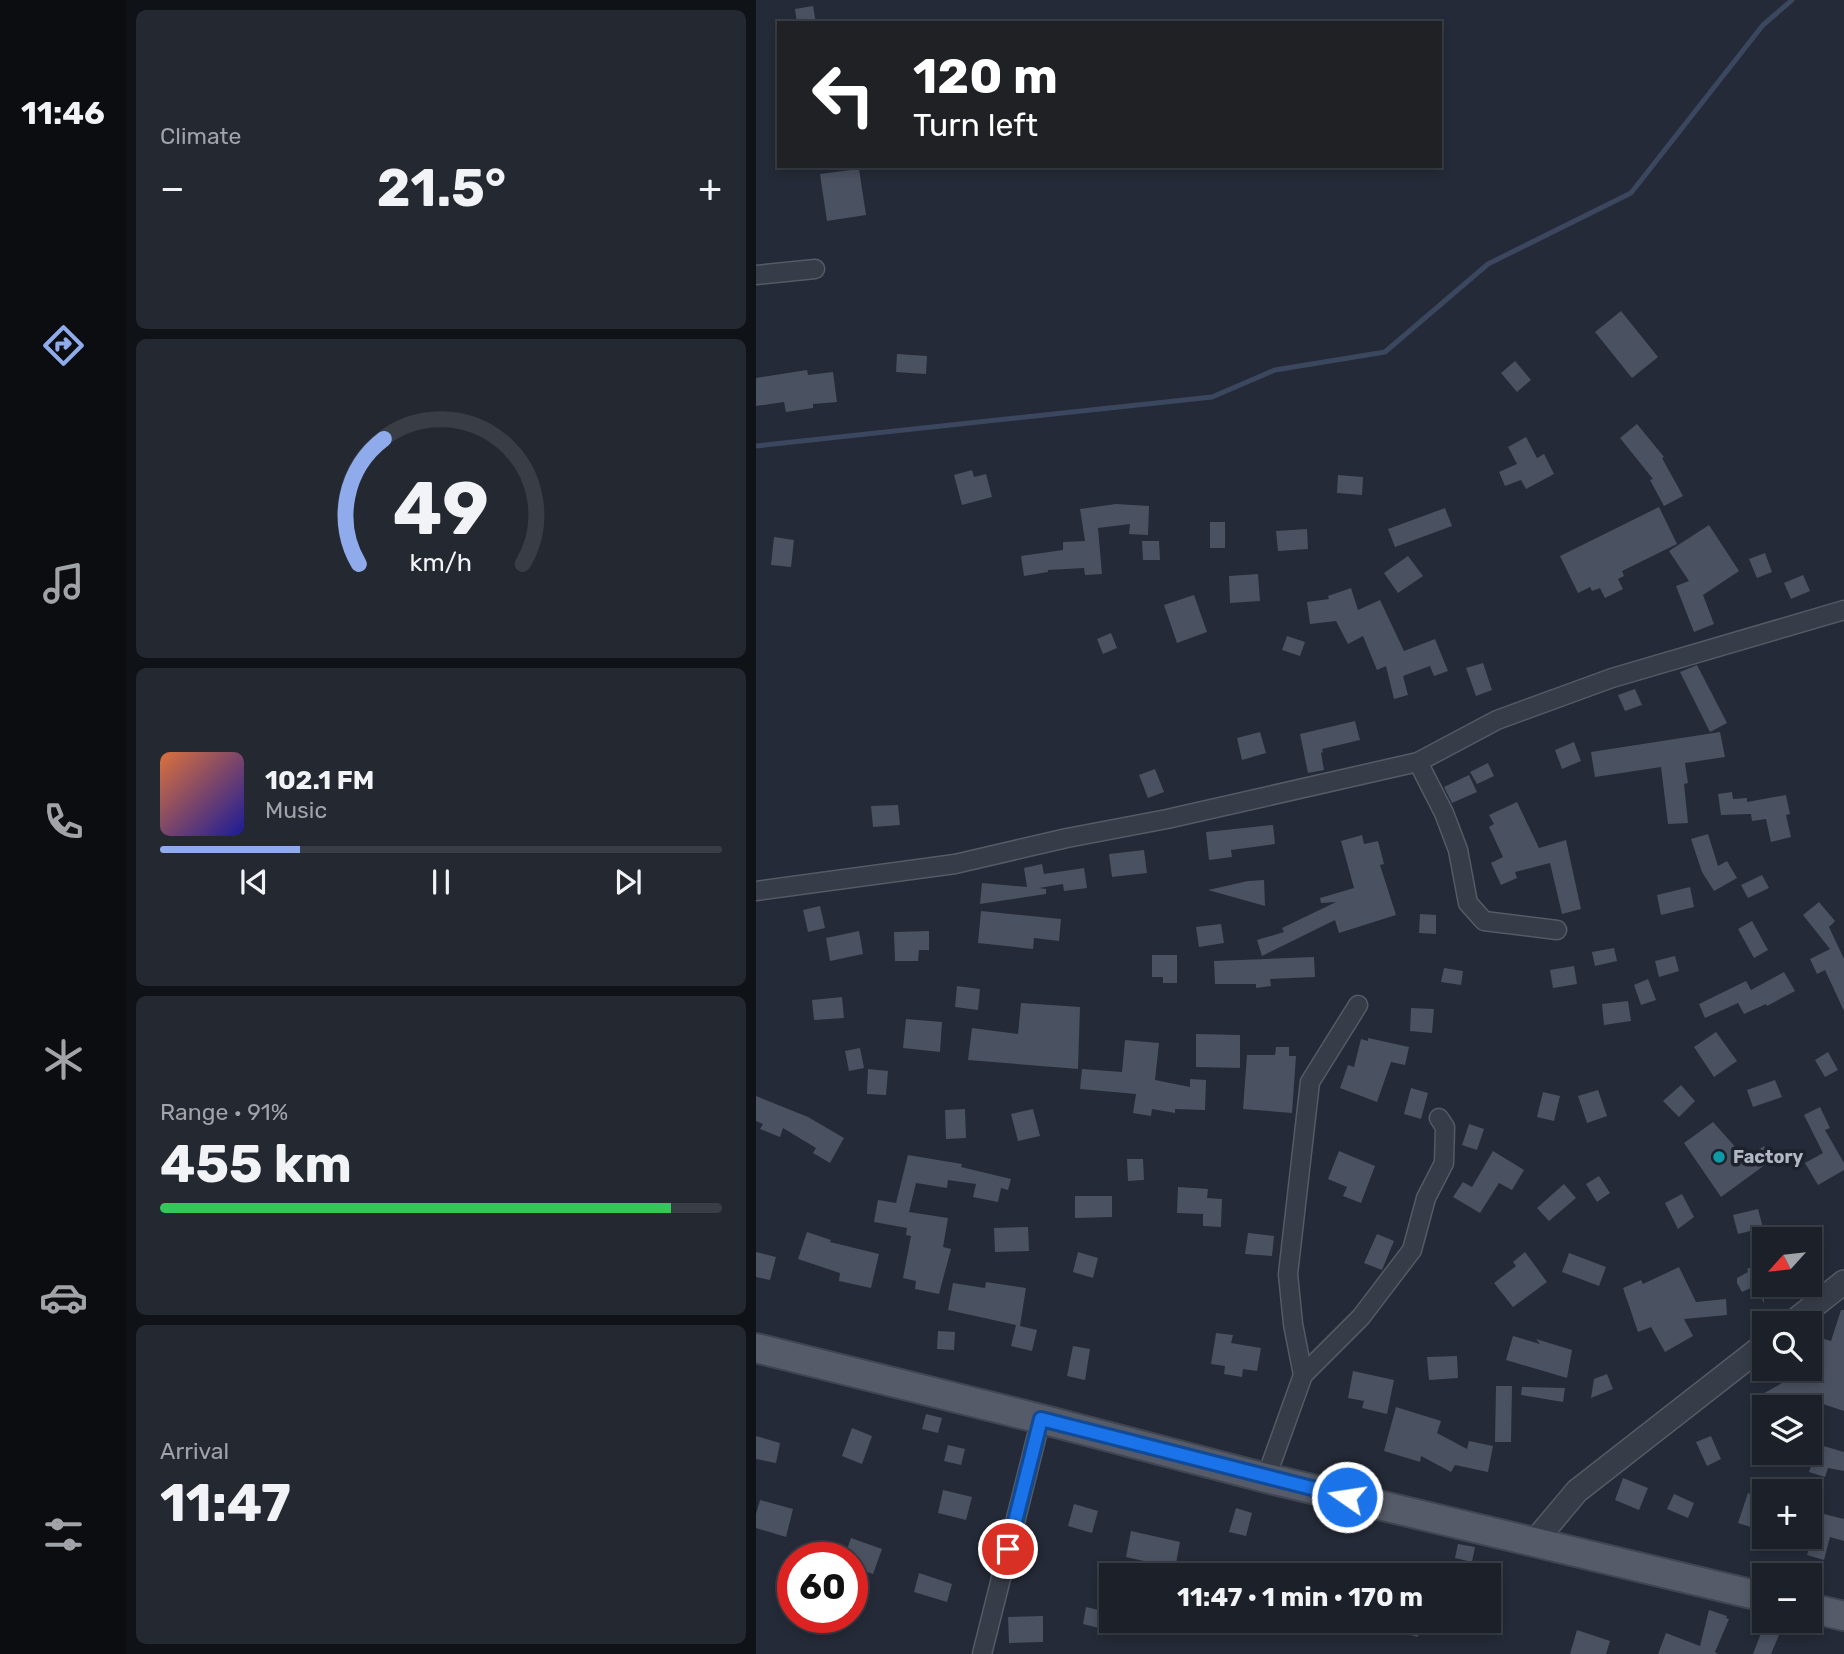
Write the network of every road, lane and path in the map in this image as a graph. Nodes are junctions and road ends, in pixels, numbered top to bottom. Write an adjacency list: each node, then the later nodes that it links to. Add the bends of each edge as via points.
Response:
1 (815, 269): 2 (street)
2 (756, 275)
3 (1844, 610): 4 (street, via 1612,678 1497,720)
4 (1418, 762): 5 (street, via 956,864); 6 (street, via 1458,850 1468,903 1484,921)
5 (756, 891)
6 (1557, 930)
7 (1358, 1005): 13 (street, via 1310,1082 1288,1274)
8 (1439, 1118): 13 (street, via 1445,1126 1444,1163 1426,1198 1412,1250 1361,1317)
9 (1844, 1282): 10 (street)
10 (1807, 1311)
11 (756, 1349): 14 (main road)
12 (1752, 1354): 16 (street, via 1577,1491)
13 (1303, 1375): 15 (street)
14 (1041, 1419): 15 (main road); 20 (street)
15 (1266, 1478): 16 (main road)
16 (1535, 1541): 17 (main road)
17 (1752, 1594)
18 (1822, 1611): 19 (main road)
19 (1844, 1616)
20 (982, 1654)

